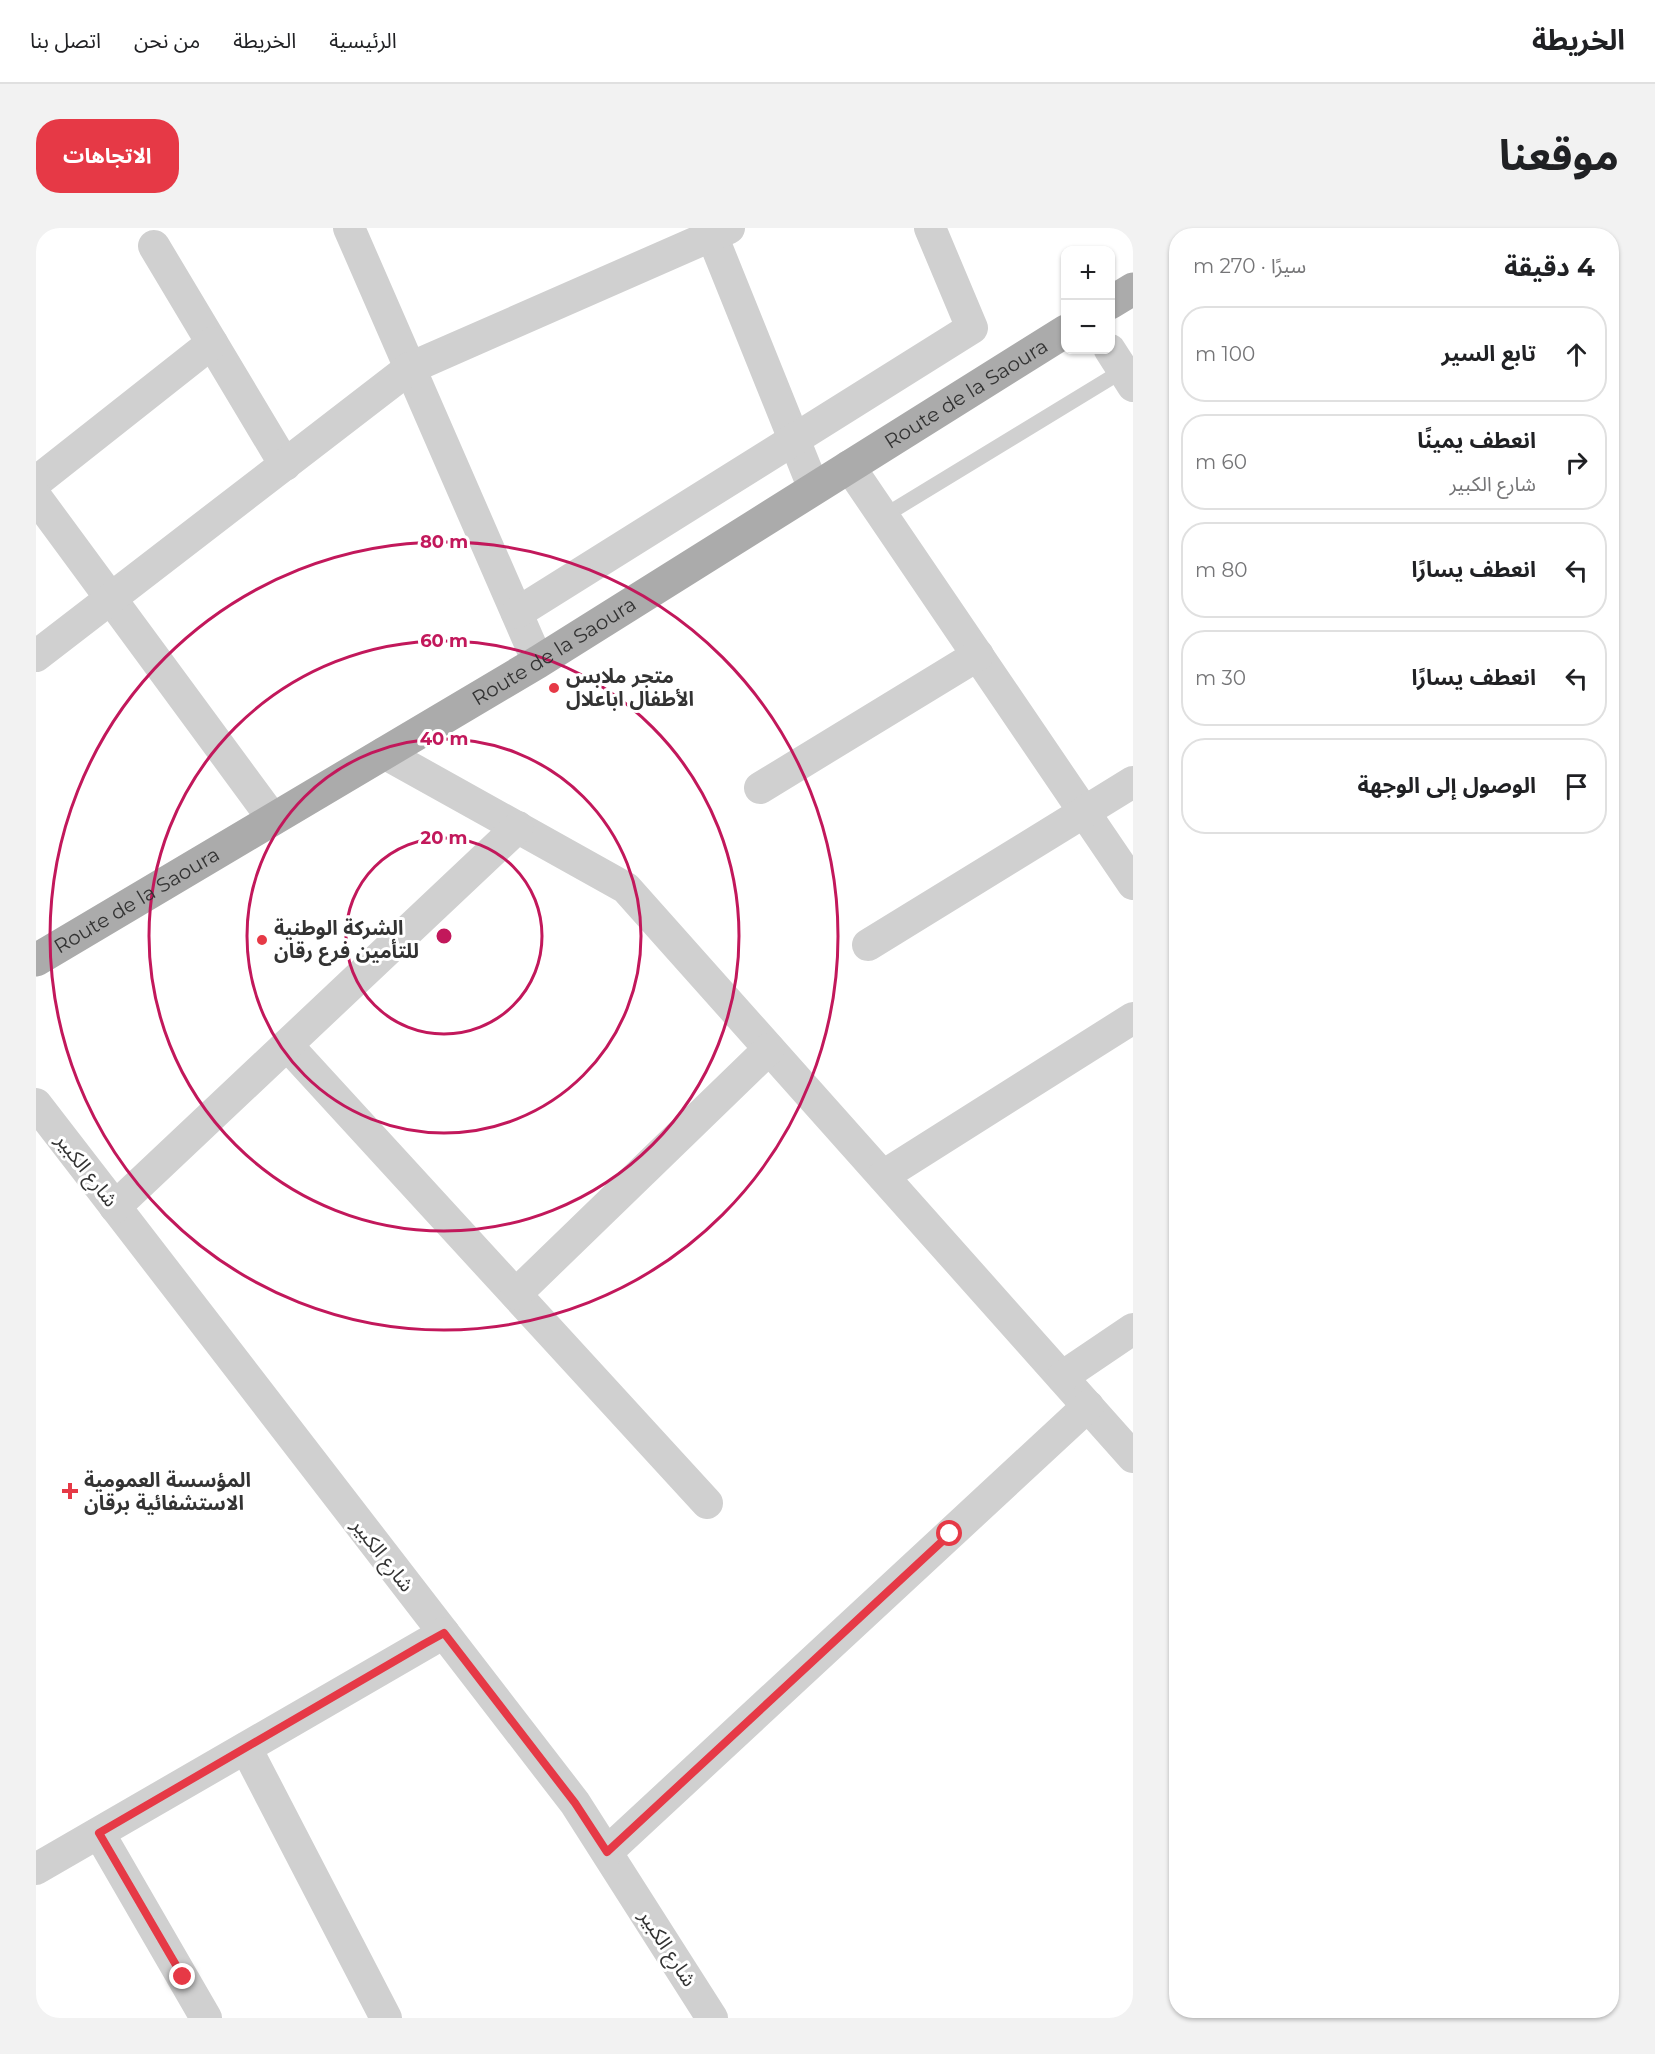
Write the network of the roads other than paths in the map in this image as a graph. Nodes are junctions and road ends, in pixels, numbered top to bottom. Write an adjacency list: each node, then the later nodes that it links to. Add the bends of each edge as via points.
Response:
1 (349, 228): 10 (street)
2 (930, 228): 11 (street, via 972,328)
3 (717, 230): 10 (street); 11 (street)
4 (154, 246): 8 (street)
5 (1133, 289): 6 (main road)
6 (1115, 300)
7 (1061, 334): 13 (main road, Route de la Saoura)
8 (212, 343): 12 (street); 14 (street)
9 (1125, 367): 17 (lane)
10 (410, 368): 12 (street); 19 (street)
11 (794, 439): 15 (street); 19 (street)
12 (285, 465): 18 (street)
13 (849, 466): 15 (main road, Route de la Saoura); 17 (street)
14 (36, 482)
15 (814, 489): 22 (main road, Route de la Saoura)
16 (36, 497): 18 (street)
17 (884, 516): 20 (street)
18 (111, 598): 21 (street); 27 (street)
19 (517, 613): 22 (street)
20 (978, 655): 25 (street); 26 (street)
21 (36, 656)
22 (538, 662): 23 (main road, Route de la Saoura)
23 (384, 753): 27 (main road, Route de la Saoura); 28 (street)
24 (1133, 783): 26 (street)
25 (760, 788)
26 (1084, 812): 29 (street); 30 (street)
27 (273, 819): 31 (main road, Route de la Saoura)
28 (518, 827): 33 (street); 34 (street, via 626,888)
29 (1133, 884)
30 (868, 945)
31 (36, 960)
32 (1133, 1018): 36 (street)
33 (287, 1045): 37 (street); 38 (street)
34 (769, 1049): 36 (street); 38 (street)
35 (36, 1104): 37 (street, شارع الكبير)
36 (883, 1176): 40 (street)
37 (116, 1207): 44 (street, شارع الكبير)
38 (516, 1294): 43 (street)
39 (1133, 1329): 40 (street)
40 (1062, 1377): 41 (street)
41 (1088, 1406): 42 (street); 47 (street)
42 (1133, 1457)
43 (707, 1503)
44 (444, 1633): 45 (street); 47 (street, شارع الكبير, via 575,1803)
45 (246, 1748): 46 (street); 50 (street)
46 (99, 1833): 48 (street); 49 (street)
47 (607, 1852): 51 (street, شارع الكبير)
48 (36, 1869)
49 (206, 2018)
50 (386, 2018)
51 (712, 2018)

